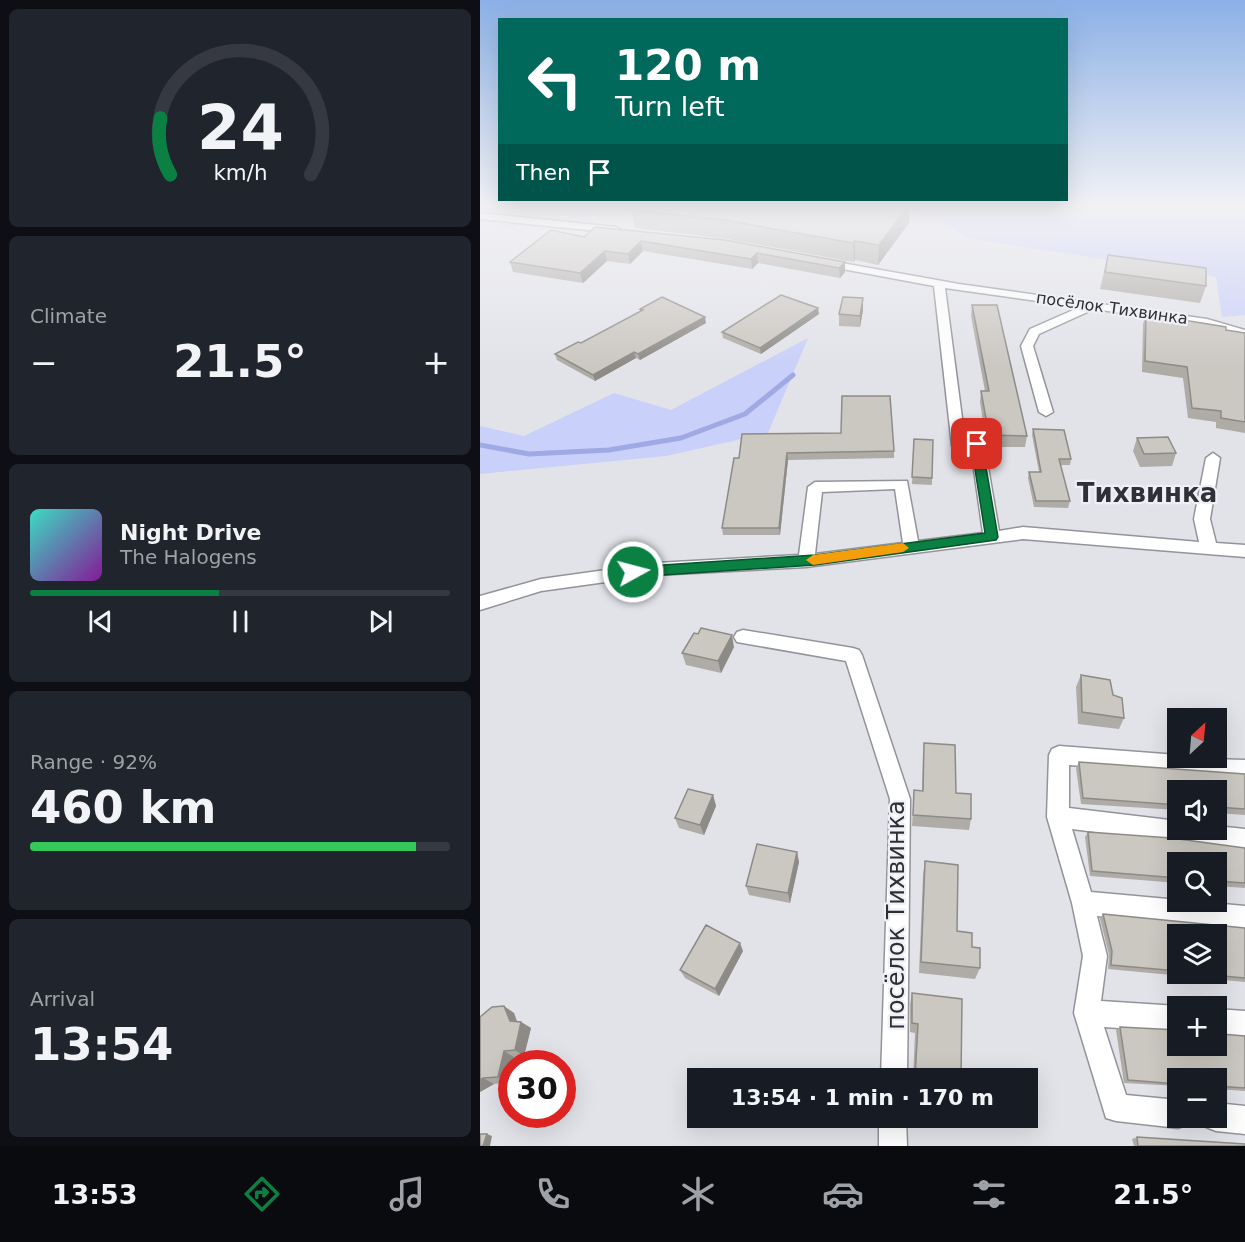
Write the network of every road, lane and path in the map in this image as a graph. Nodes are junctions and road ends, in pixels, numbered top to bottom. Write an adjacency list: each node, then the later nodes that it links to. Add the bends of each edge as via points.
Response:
1 (813, 261): 2 (street, посёлок Тихвинка)
2 (939, 283): 3 (street, посёлок Тихвинка); 7 (street, via 959,446 977,444)
3 (1093, 306): 4 (street, посёлок Тихвинка, via 1207,322); 5 (street, via 1034,332 1027,346)
4 (1245, 334)
5 (1046, 412)
6 (1213, 458): 9 (street, via 1203,519)
7 (992, 537): 8 (street); 9 (street, via 1023,533)
8 (911, 546): 11 (street); 11 (street, via 902,484 814,487)
9 (1209, 549): 10 (street)
10 (1245, 551)
11 (806, 561): 12 (street, via 656,568 541,585)
12 (480, 603)
13 (743, 637): 23 (street, посёлок Тихвинка, via 853,655 900,799)
14 (1245, 769): 15 (street, via 1059,755)
15 (1058, 817): 16 (street); 17 (street)
16 (1245, 840)
17 (1083, 903): 18 (street); 19 (street, via 1095,956)
18 (1245, 918)
19 (1087, 1013): 20 (street); 24 (street, via 1116,1108)
20 (1167, 1018)
21 (1227, 1023): 22 (street)
22 (1245, 1024)
23 (894, 1068)
24 (1167, 1113)
25 (1227, 1119): 26 (street)
26 (1245, 1120)
27 (893, 1128): 28 (street)
28 (893, 1146)

